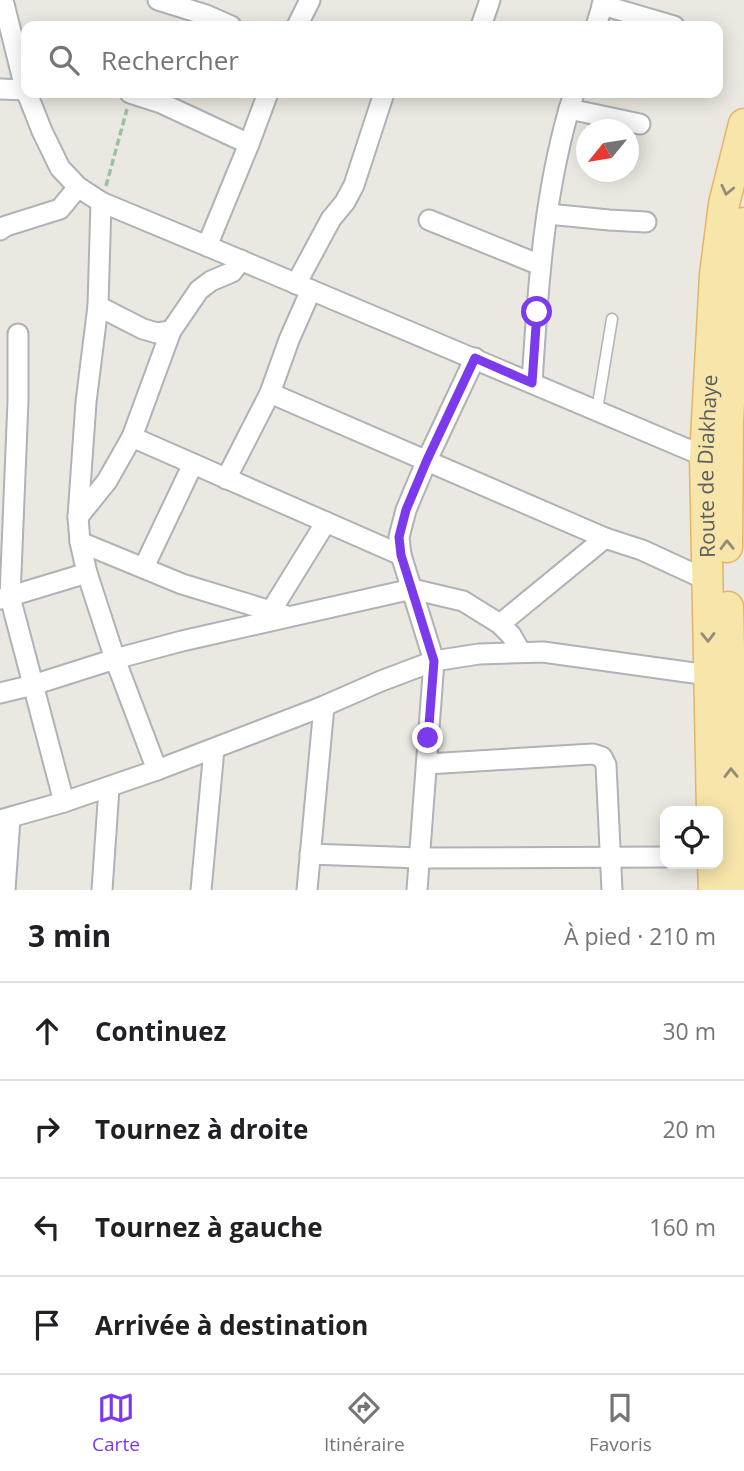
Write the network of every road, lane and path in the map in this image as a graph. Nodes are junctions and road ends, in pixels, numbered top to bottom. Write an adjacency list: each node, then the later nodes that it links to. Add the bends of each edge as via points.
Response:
1 (3, 0): 12 (street)
2 (158, 0): 6 (street)
3 (310, 0): 8 (street)
4 (490, 0): 9 (street)
5 (603, 3): 10 (street); 11 (street)
6 (208, 8): 7 (street)
7 (225, 21)
8 (300, 21)
9 (483, 21)
10 (598, 21)
11 (659, 21)
12 (21, 56)
13 (0, 89): 14 (street)
14 (21, 91)
15 (29, 98): 24 (street, via 60,168)
16 (129, 98): 25 (path)
17 (146, 98): 23 (street)
18 (266, 98): 23 (street)
19 (382, 98): 34 (street, via 354,186 331,219)
20 (572, 101): 21 (street); 26 (street)
21 (640, 124)
22 (744, 124): 46 (main road, Route de Diakhaye, one-way to 46, via 724,204 715,275)
23 (249, 144): 31 (street)
24 (78, 187): 25 (street); 30 (street, via 61,209)
25 (101, 202): 31 (street); 35 (street)
26 (548, 214): 28 (street); 33 (street)
27 (429, 220): 33 (street)
28 (646, 222)
29 (744, 223): 46 (main road, Route de Diakhaye, via 728,421)
30 (0, 230)
31 (207, 246): 32 (street)
32 (241, 260): 34 (street); 37 (street, via 232,272 198,290)
33 (540, 265): 40 (street)
34 (304, 287): 39 (street); 41 (street)
35 (98, 306): 37 (street, via 143,329); 49 (street)
36 (612, 318): 43 (lane)
37 (171, 331): 44 (street)
38 (18, 334): 42 (street)
39 (475, 358): 40 (street); 45 (street)
40 (532, 383): 43 (street)
41 (270, 393): 45 (street); 48 (street)
42 (9, 401): 58 (street)
43 (597, 410): 46 (street)
44 (132, 437): 47 (street); 49 (street, via 107,481)
45 (427, 460): 51 (street); 53 (street, via 406,510 399,537)
46 (716, 461): 56 (main road, Route de Diakhaye); 73 (main road, Route de Diakhaye, one-way to 46, via 726,541)
47 (192, 464): 48 (street); 54 (street)
48 (226, 479): 50 (street)
49 (78, 517): 52 (street)
50 (326, 522): 53 (street); 59 (street)
51 (605, 538): 56 (street); 60 (street)
52 (80, 542): 54 (street); 55 (street)
53 (401, 555): 57 (street)
54 (144, 567): 59 (street, via 182,584)
55 (88, 573): 58 (street); 62 (street)
56 (707, 580): 64 (main road, Route de Diakhaye, one-way to 64)
57 (412, 589): 59 (street); 60 (street, via 463,601); 63 (street)
58 (5, 598): 65 (street)
59 (281, 614): 62 (street)
60 (500, 624): 61 (street)
61 (522, 652): 63 (street); 64 (street)
62 (115, 659): 65 (street); 70 (street)
63 (434, 661): 67 (street); 69 (street)
64 (708, 675): 73 (main road, Route de Diakhaye)
65 (33, 685): 66 (street); 72 (street)
66 (0, 693)
67 (324, 706): 68 (street); 75 (street)
68 (214, 749): 70 (street); 82 (street)
69 (426, 764): 77 (street); 78 (street, via 601,757 607,765)
70 (156, 770): 71 (street)
71 (108, 788): 72 (street); 81 (street)
72 (64, 802): 74 (street)
73 (729, 809): 87 (main road, Route de Diakhaye)
74 (5, 819): 80 (street)
75 (310, 854): 77 (street); 83 (street)
76 (660, 857): 78 (street)
77 (419, 858): 78 (street); 84 (street)
78 (611, 858): 85 (street)
79 (713, 869): 86 (main road)
80 (5, 890)
81 (102, 890)
82 (201, 890)
83 (307, 890)
84 (417, 890)
85 (612, 890)
86 (714, 890)
87 (735, 890)

